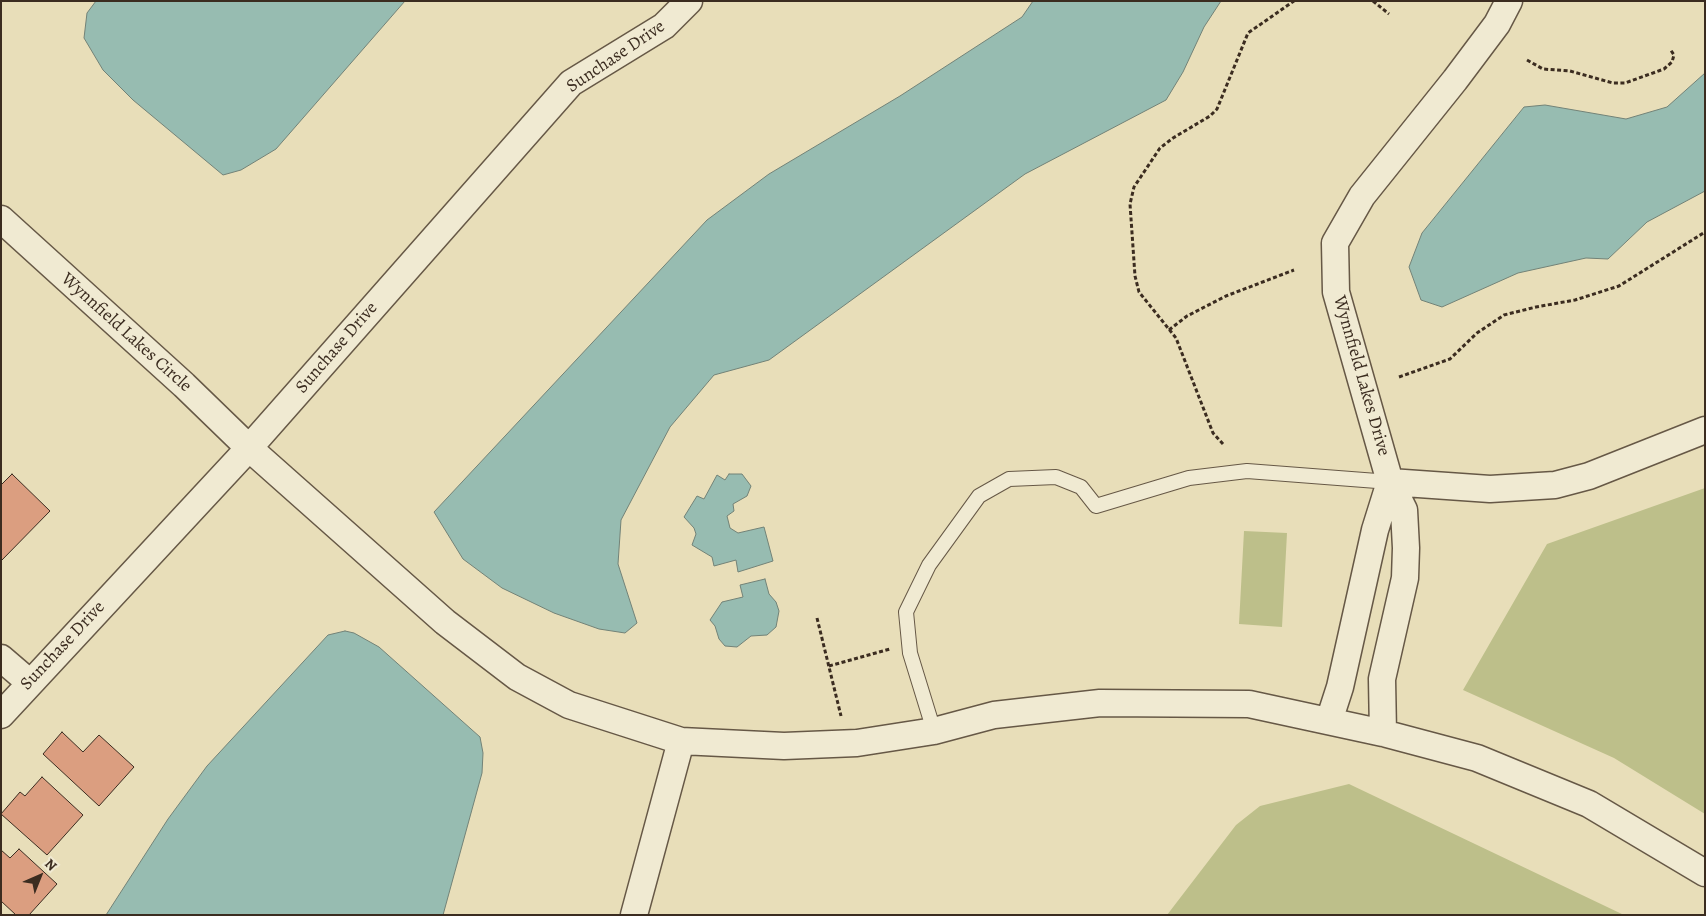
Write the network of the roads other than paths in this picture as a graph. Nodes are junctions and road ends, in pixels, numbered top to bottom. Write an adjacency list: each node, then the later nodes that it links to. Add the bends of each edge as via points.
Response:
1 (689, 1): 5 (street, Sunchase Drive, via 664,26 571,83)
2 (1509, 1): 6 (street, Wynnfield Lakes Drive, via 1455,80 1362,196 1335,244 1336,292)
3 (1, 219): 5 (street, Wynnfield Lakes Circle)
4 (1705, 430): 6 (street, via 1588,476 1555,484 1490,488)
5 (249, 448): 8 (street, Sunchase Drive); 13 (street, Wynnfield Lakes Circle, via 445,622 517,677 569,705)
6 (1390, 482): 10 (street, via 1375,530 1340,687); 11 (lane, via 1247,471 1189,478 1096,506 1081,487 1056,477 1009,479 979,496 930,565 906,612 910,653); 12 (street, Wynnfield Lakes Drive, via 1404,510 1406,548 1405,578 1382,678)
7 (1, 658): 8 (street)
8 (29, 682): 9 (street, Sunchase Drive)
9 (1, 715)
10 (1329, 721): 11 (street, Wynnfield Lakes Circle, via 1249,704 1100,703 994,715); 12 (street, Wynnfield Lakes Circle)
11 (934, 731): 13 (street, Wynnfield Lakes Circle, via 857,743 784,746)
12 (1383, 733): 14 (street, Wynnfield Lakes Circle, via 1477,758 1589,804)
13 (681, 741): 16 (street)
14 (1696, 868): 15 (street)
15 (1705, 888)
16 (634, 915)

